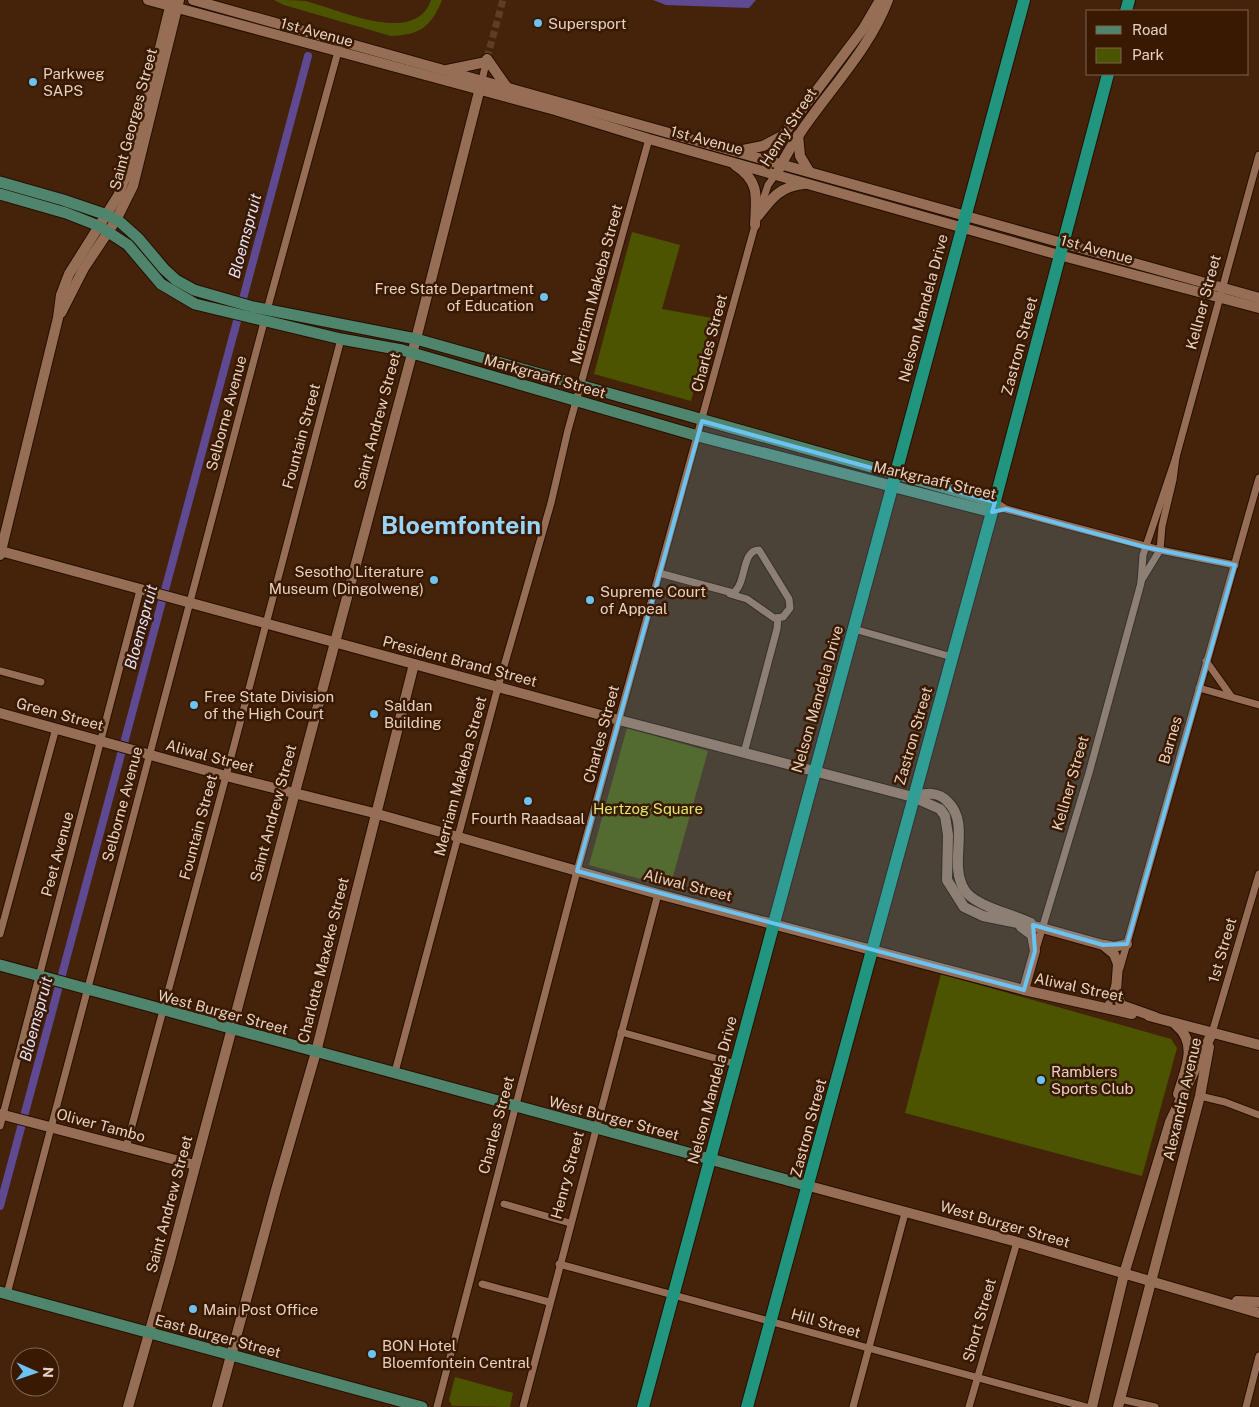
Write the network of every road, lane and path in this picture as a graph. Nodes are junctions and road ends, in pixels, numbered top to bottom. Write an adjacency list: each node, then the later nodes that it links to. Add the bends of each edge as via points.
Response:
1 (148, 0): 6 (street, 1st Avenue)
2 (194, 0): 7 (street, 1st Avenue)
3 (880, 0): 15 (street, Henry Street, via 855,40)
4 (888, 0): 14 (street, Henry Street, via 868,38)
5 (1024, 0): 31 (highway, Nelson Mandela Drive)
6 (174, 4): 8 (street, 1st Avenue); 29 (street, Saint Georges Street, via 140,163 133,186)
7 (342, 41): 8 (street); 10 (street, 1st Avenue)
8 (337, 53): 12 (street, 1st Avenue); 38 (street)
9 (487, 60): 10 (street); 12 (street); 13 (street)
10 (446, 70): 12 (street, 1st Avenue)
11 (1108, 75): 34 (highway, Zastron Street)
12 (480, 85): 13 (street, 1st Avenue); 16 (street, 1st Avenue); 43 (street, Saint Andrew Street)
13 (506, 86): 17 (street, 1st Avenue)
14 (798, 133): 21 (street, Henry Street); 23 (street, via 798,150)
15 (783, 135): 17 (street, via 755,149); 19 (street, Henry Street)
16 (649, 139): 20 (street, 1st Avenue); 45 (street, Merriam Makeba Street)
17 (736, 150): 19 (street, 1st Avenue)
18 (1259, 155): 35 (street, Kellner Street)
19 (770, 160): 21 (street, 1st Avenue); 22 (street, Henry Street)
20 (730, 162): 22 (street, 1st Avenue); 30 (street, via 743,170 754,184)
21 (782, 163): 23 (street, 1st Avenue); 24 (street, Henry Street)
22 (765, 171): 24 (street, 1st Avenue); 27 (street, Henry Street)
23 (809, 171): 31 (street, 1st Avenue)
24 (776, 174): 26 (street, 1st Avenue); 27 (street, Henry Street)
25 (0, 182): 29 (main road)
26 (812, 184): 30 (street, via 780,191); 31 (street, 1st Avenue)
27 (768, 186): 30 (street, Charles Street)
28 (0, 194): 32 (main road, Markgraaff Street)
29 (112, 217): 32 (street, Saint Georges Street); 33 (street, Saint Georges Street); 38 (main road, Markgraaff Street, via 133,234 176,280 194,290)
30 (756, 221): 47 (street, Charles Street)
31 (963, 222): 34 (street, 1st Avenue); 51 (highway, Nelson Mandela Drive)
32 (99, 226): 33 (main road, Markgraaff Street); 39 (street, Saint Georges Street, via 69,274 61,295)
33 (110, 232): 39 (street, Saint Georges Street, via 84,268); 40 (main road, Markgraaff Street, via 128,245 160,284 189,301)
34 (1061, 249): 35 (street, 1st Avenue); 52 (highway, Zastron Street)
35 (1221, 293): 36 (street, 1st Avenue); 37 (street, 1st Avenue); 49 (street, Kellner Street)
36 (1259, 298)
37 (1259, 308)
38 (267, 310): 41 (main road, Markgraaff Street)
39 (58, 318): 55 (street, Saint Georges Street)
40 (264, 322): 42 (main road, Markgraaff Street); 61 (street, Selborne Avenue)
41 (338, 325): 42 (main road); 43 (main road, Markgraaff Street)
42 (341, 339): 44 (main road, Markgraaff Street); 63 (street, Fountain Street)
43 (416, 339): 44 (street, Saint Andrew Street); 45 (main road, Markgraaff Street)
44 (411, 353): 46 (main road, Markgraaff Street); 65 (street, Saint Andrew Street)
45 (581, 387): 46 (street, Merriam Makeba Street); 47 (main road, Markgraaff Street)
46 (577, 401): 48 (main road, Markgraaff Street); 71 (street, Merriam Makeba Street)
47 (702, 421): 48 (street, Charles Street); 51 (main road, Markgraaff Street)
48 (698, 436): 51 (main road, Markgraaff Street); 57 (street, Charles Street)
49 (1176, 457): 53 (street, Kellner Street); 54 (street, Kellner Street)
50 (1259, 478): 56 (street, Barnes)
51 (894, 480): 52 (main road, Markgraaff Street); 64 (highway, Nelson Mandela Drive)
52 (994, 507): 53 (street, Markgraaff Street); 66 (highway, Zastron Street)
53 (1146, 546): 54 (street, Markgraaff Street); 58 (street, Kellner Street)
54 (1160, 550): 56 (street, Markgraaff Street); 58 (street, Kellner Street)
55 (0, 552): 59 (street, President Brand Street)
56 (1235, 565): 67 (street, Barnes)
57 (659, 573): 60 (street); 76 (street, Charles Street)
58 (1140, 582): 93 (street, Kellner Street, via 1089,774)
59 (140, 590): 61 (street, President Brand Street); 78 (street, Peet Avenue)
60 (730, 594): 62 (street, via 747,598 766,615); 62 (street, via 741,584 748,556 760,550 790,604 788,613)
61 (185, 602): 63 (street, President Brand Street); 81 (street, Selborne Avenue)
62 (778, 618): 80 (street, via 778,629)
63 (265, 624): 65 (street, President Brand Street); 83 (street, Fountain Street)
64 (854, 629): 66 (street); 82 (highway, Nelson Mandela Drive)
65 (333, 642): 68 (street, President Brand Street); 84 (street, Saint Andrew Street)
66 (952, 657): 85 (highway, Zastron Street)
67 (1206, 661): 72 (street, Barnes); 73 (street)
68 (414, 664): 71 (street, President Brand Street); 86 (street, Charlotte Maxeke Street)
69 (0, 670): 70 (street)
70 (41, 682)
71 (498, 687): 76 (street, President Brand Street); 87 (street, Merriam Makeba Street)
72 (1199, 688): 73 (street); 95 (street, Barnes)
73 (1232, 696): 74 (street)
74 (1259, 704)
75 (0, 713): 77 (street, Green Street)
76 (619, 720): 80 (street, President Brand Street); 88 (street, Charles Street)
77 (56, 728): 78 (street, Green Street); 94 (street)
78 (101, 741): 79 (street, Green Street); 101 (street, Peet Avenue)
79 (112, 744): 81 (street, Aliwal Street)
80 (744, 753): 82 (street, President Brand Street)
81 (145, 754): 83 (street, Aliwal Street); 102 (street, Selborne Avenue)
82 (813, 772): 85 (street, President Brand Street); 91 (highway, Nelson Mandela Drive)
83 (226, 776): 84 (street, Aliwal Street); 105 (street, Fountain Street)
84 (295, 793): 86 (street, Aliwal Street); 108 (street, Saint Andrew Street)
85 (913, 797): 92 (street, via 940,809 945,816 947,880 958,900 973,912); 93 (street, via 928,792 944,798 954,808 959,826 960,879 971,898); 97 (highway, Zastron Street)
86 (374, 813): 87 (street, Aliwal Street); 112 (street, Charlotte Maxeke Street)
87 (458, 837): 88 (street, Aliwal Street); 114 (street, Merriam Makeba Street)
88 (577, 871): 90 (street, Aliwal Street); 116 (street, Charles Street)
89 (1259, 874): 110 (street, 1st Street)
90 (658, 894): 91 (street, Aliwal Street); 109 (street, Henry Street)
91 (774, 922): 97 (street, Aliwal Street); 113 (highway, Nelson Mandela Drive)
92 (1012, 923): 93 (street); 98 (street, via 1032,935)
93 (1042, 928): 96 (street); 98 (street, Kellner Street)
94 (0, 934)
95 (1127, 944): 96 (street); 100 (street, Barnes)
96 (1103, 945): 100 (street, via 1114,954)
97 (872, 950): 103 (street, Aliwal Street); 126 (highway, Zastron Street)
98 (1035, 951): 103 (street, Kellner Street)
99 (0, 965): 101 (main road, West Burger Street)
100 (1119, 972): 104 (street, Barnes); 106 (street, via 1116,991 1121,1005)
101 (43, 978): 102 (main road, West Burger Street); 117 (street, Peet Avenue)
102 (83, 989): 105 (main road, West Burger Street); 121 (street, Selborne Avenue)
103 (1024, 990): 104 (street, Aliwal Street)
104 (1107, 1009): 106 (street, Aliwal Street)
105 (162, 1011): 108 (main road, West Burger Street); 123 (street, Fountain Street)
106 (1155, 1017): 107 (street, Aliwal Street)
107 (1172, 1022): 110 (street, Aliwal Street); 119 (street, via 1185,1033 1189,1050)
108 (231, 1029): 112 (main road, West Burger Street); 125 (street, Saint Andrew Street)
109 (621, 1032): 113 (street); 122 (street, Henry Street)
110 (1212, 1033): 111 (street, Aliwal Street); 115 (street, Alexandra Avenue); 119 (street, Alexandra Avenue)
111 (1259, 1045)
112 (316, 1052): 114 (main road, West Burger Street); 144 (street, Charlotte Maxeke Street)
113 (736, 1064): 124 (highway, Nelson Mandela Drive)
114 (396, 1072): 116 (main road, West Burger Street)
115 (1200, 1096): 118 (street); 133 (street, Alexandra Avenue)
116 (516, 1107): 122 (main road, West Burger Street); 152 (street, Charles Street)
117 (4, 1115): 120 (street, Peet Avenue); 121 (street, Oliver Tambo)
118 (1259, 1115)
119 (1170, 1122): 132 (street, Alexandra Avenue)
120 (0, 1126)
121 (46, 1126): 123 (street, Oliver Tambo); 135 (street, Selborne Avenue)
122 (595, 1128): 124 (main road, West Burger Street); 129 (street, Henry Street)
123 (126, 1148): 125 (street, Oliver Tambo)
124 (710, 1158): 126 (main road, West Burger Street); 136 (highway, Nelson Mandela Drive)
125 (195, 1165): 142 (street, Saint Andrew Street)
126 (809, 1186): 128 (street, West Burger Street); 141 (highway, Zastron Street)
127 (504, 1204): 129 (street)
128 (906, 1213): 130 (street, West Burger Street); 143 (street)
129 (570, 1223): 131 (street, Henry Street)
130 (1016, 1242): 132 (street, West Burger Street); 147 (street, Short Street)
131 (559, 1264): 136 (street, Hill Street); 138 (street, Henry Street)
132 (1124, 1274): 133 (street, West Burger Street); 159 (street, Alexandra Avenue)
133 (1151, 1282): 137 (street, West Burger Street); 148 (street, Alexandra Avenue)
134 (482, 1284): 138 (street)
135 (4, 1293): 142 (main road, East Burger Street)
136 (672, 1295): 141 (street, Hill Street); 154 (highway, Nelson Mandela Drive)
137 (1212, 1297): 139 (street); 140 (street, West Burger Street)
138 (549, 1302): 153 (street, Henry Street)
139 (1259, 1302)
140 (1259, 1313)
141 (771, 1321): 143 (street, Hill Street); 155 (highway, Zastron Street)
142 (149, 1332): 144 (main road, East Burger Street); 149 (street, Saint Andrew Street)
143 (869, 1349): 147 (street, Hill Street); 156 (street)
144 (231, 1354): 150 (street, Charlotte Maxeke Street); 151 (main road, East Burger Street)
145 (1259, 1356): 146 (street)
146 (1258, 1363): 161 (street)
147 (977, 1378): 157 (street, Short Street); 158 (street, Hill Street)
148 (1119, 1403): 160 (street)
149 (128, 1407)
150 (217, 1407)
151 (422, 1407)
152 (437, 1407)
153 (523, 1407)
154 (643, 1407)
155 (747, 1407)
156 (853, 1407)
157 (969, 1407)
158 (1086, 1407)
159 (1092, 1407)
160 (1154, 1407)
161 (1246, 1407)

